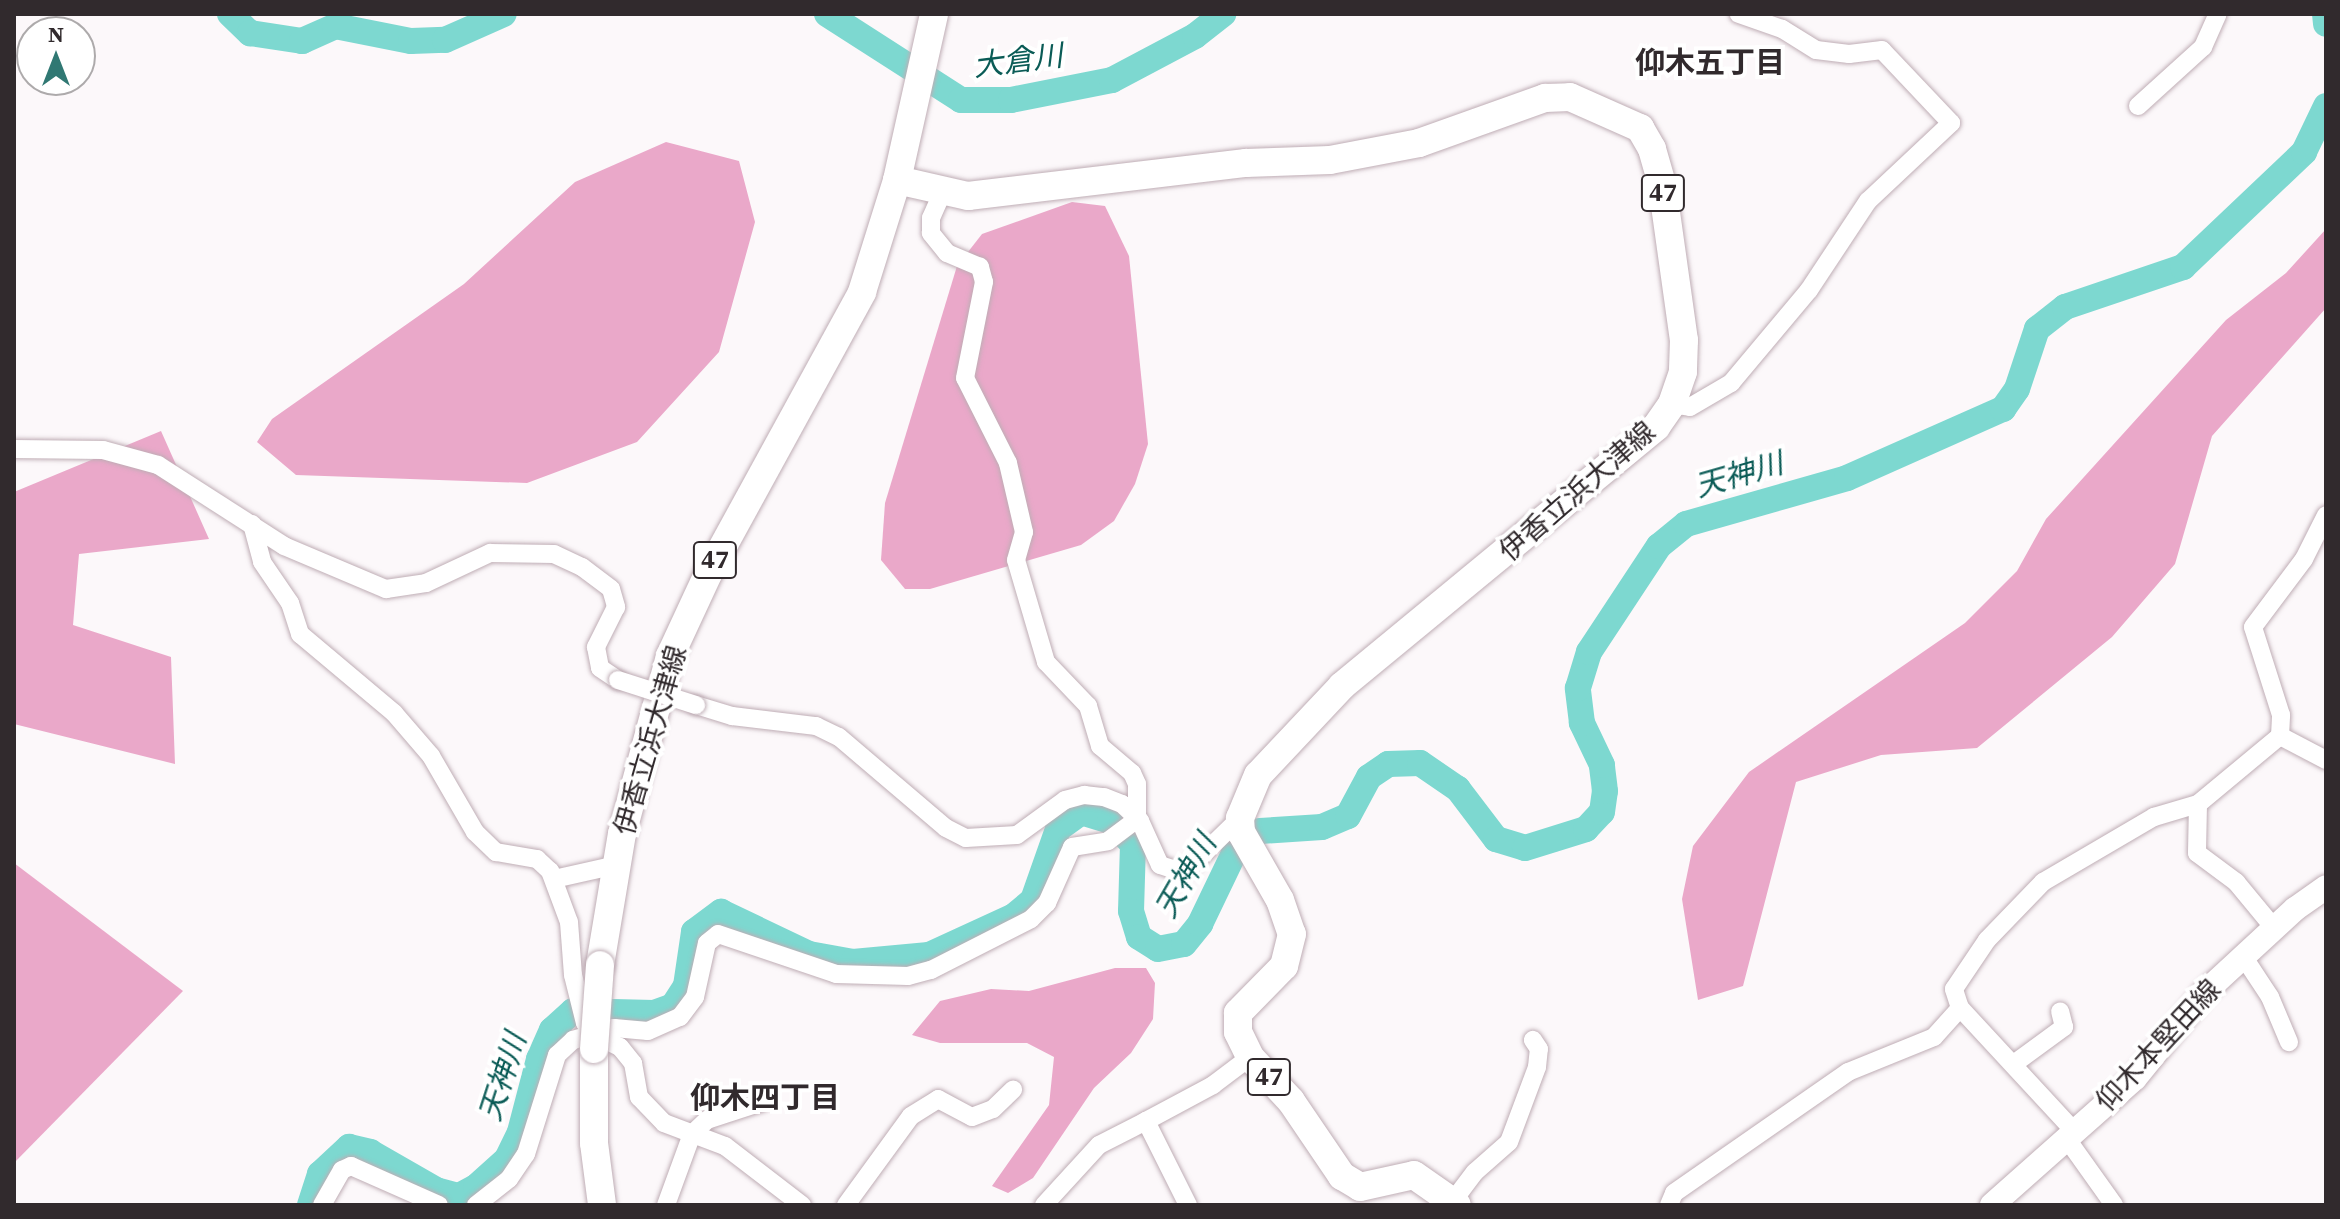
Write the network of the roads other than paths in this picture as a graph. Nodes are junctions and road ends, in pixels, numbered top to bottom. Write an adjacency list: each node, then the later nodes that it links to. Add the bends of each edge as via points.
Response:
1 (1739, 14): 7 (street, via 1782,29 1816,50 1882,50 1951,123 1868,201 1809,290 1731,383 1690,407)
2 (2218, 14): 4 (street, via 2203,47)
3 (933, 22): 5 (main road, 伊香立浜大津線 / 47)
4 (2138, 106)
5 (897, 180): 6 (main road, 伊香立浜大津線 / 47); 16 (main road, 伊香立浜大津線 / 47, via 862,292 709,572 670,656)
6 (943, 191): 7 (main road, 伊香立浜大津線 / 47, via 968,196 1215,166 1330,160 1419,143 1545,98 1570,97 1640,128 1652,149 1662,184 1684,340 1683,372); 14 (street, via 931,218 931,233 947,253 980,267 984,282 965,378 1008,463 1024,532 1016,560 1046,662 1088,706 1100,746 1132,773 1137,784)
7 (1672, 404): 15 (main road, 伊香立浜大津線 / 47, via 1656,427 1342,686 1258,775)
8 (14, 449): 10 (street, via 103,450 158,465)
9 (2326, 515): 11 (street, via 2304,559 2253,627 2281,715)
10 (252, 524): 14 (street, bridge, via 318,564 386,589 426,583 490,553 554,554 611,589 616,607 596,647 600,668 618,680 732,716 816,726 839,737 946,828 966,838 1017,835 1065,800 1084,795 1122,804); 17 (street, via 262,562 290,603 300,634 394,713 443,774 475,832 496,852 537,859)
11 (2280, 736): 12 (street); 13 (street)
12 (2326, 760)
13 (2198, 804): 19 (street, via 2197,853 2236,882); 21 (street, via 2154,817 2043,882 2012,909 1960,975 1954,989)
14 (1134, 823): 15 (street, via 1160,865 1179,871); 23 (street, via 1108,841 1072,847 1047,903 1031,919 947,964 908,976 851,976 800,965 718,934 707,943 695,997 680,1017 648,1031)
15 (1241, 825): 26 (main road, 47, via 1292,934 1284,966 1238,1013 1238,1032)
16 (616, 865): 17 (street); 23 (main road, 伊香立浜大津線 / 47, bridge)
17 (554, 879): 23 (street, via 569,922)
18 (2326, 887): 19 (main road, 仰木本堅田線)
19 (2274, 928): 20 (main road, 仰木本堅田線)
20 (2243, 956): 25 (street, via 2270,997); 32 (main road, 仰木本堅田線, via 2185,1014 2135,1078)
21 (1960, 1008): 27 (street); 44 (street, via 1934,1037 1848,1072 1674,1193)
22 (2060, 1011): 27 (street, via 2064,1027)
23 (588, 1028): 31 (street, via 620,1047 633,1063 639,1097 664,1123); 37 (street, via 557,1055 526,1154 509,1179); 38 (main road, 伊香立浜大津線 / 47)
24 (1533, 1040): 34 (street, via 1539,1049 1537,1067 1509,1142 1475,1172)
25 (2289, 1042)
26 (1250, 1057): 30 (street, via 1213,1085); 33 (main road, 47, via 1291,1101)
27 (2015, 1063): 32 (street)
28 (1013, 1090): 41 (street, via 993,1109 972,1117 938,1099 911,1116)
29 (762, 1102): 31 (street, via 707,1120)
30 (1146, 1121): 42 (street, via 1099,1145); 43 (street)
31 (692, 1134): 39 (street); 40 (street, via 725,1146)
32 (2071, 1135): 45 (main road, 仰木本堅田線); 46 (street)
33 (1355, 1196): 34 (main road, 47, via 1414,1175)
34 (1455, 1203)
35 (322, 1205): 36 (street, via 342,1170 351,1166)
36 (439, 1205)
37 (476, 1205)
38 (602, 1205)
39 (666, 1205)
40 (802, 1205)
41 (846, 1205)
42 (1044, 1205)
43 (1188, 1205)
44 (1669, 1205)
45 (1992, 1205)
46 (2114, 1205)

